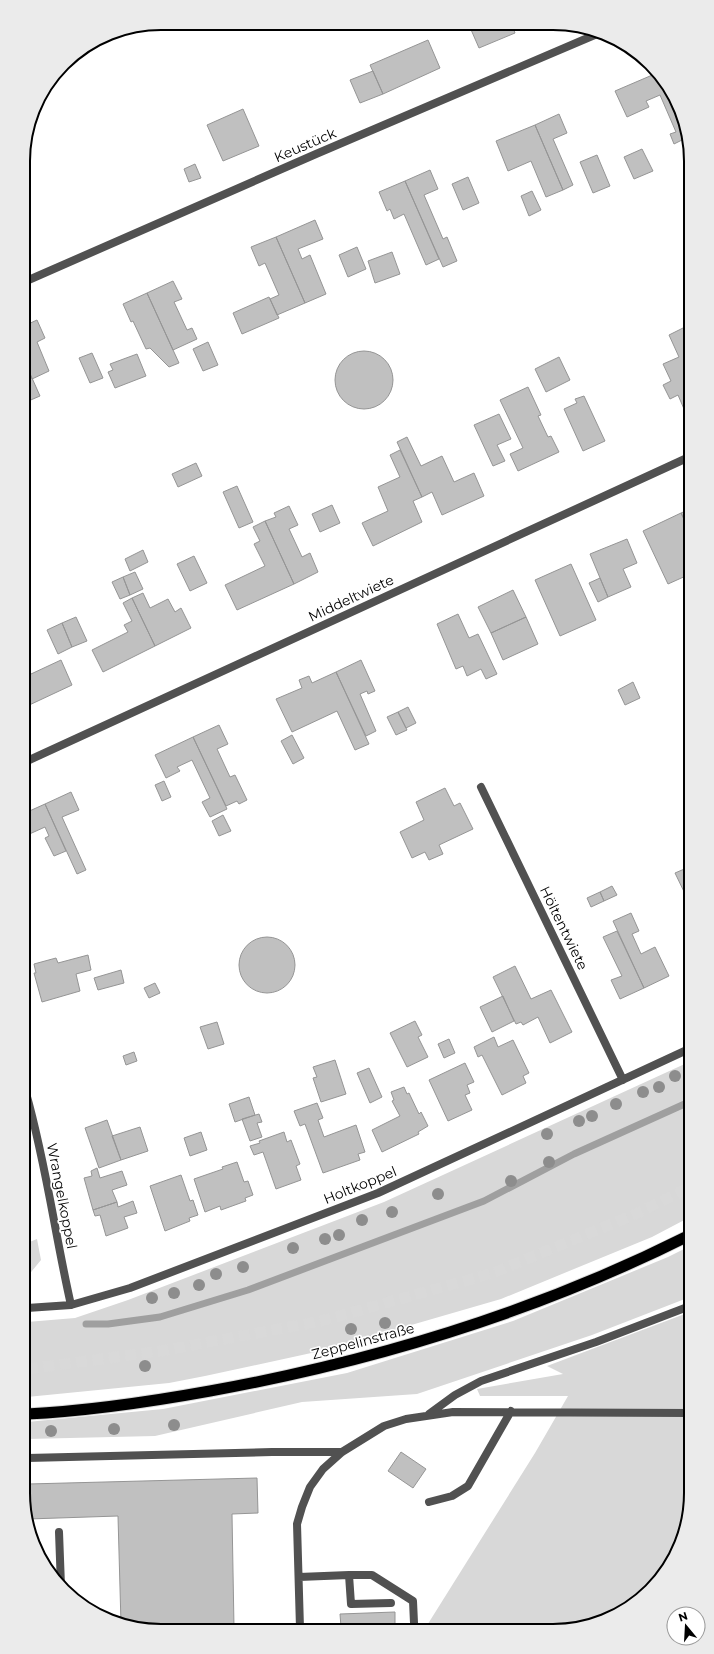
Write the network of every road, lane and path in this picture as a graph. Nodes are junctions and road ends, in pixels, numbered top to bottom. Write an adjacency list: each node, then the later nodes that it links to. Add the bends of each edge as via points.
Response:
1 (592, 36): 2 (street, Keustück)
2 (30, 279)
3 (684, 459): 4 (street, Middeltwiete)
4 (30, 760)
5 (481, 787): 7 (street, Höltentwiete)
6 (684, 1051): 7 (street, Holtkoppel)
7 (622, 1080): 10 (street, Holtkoppel, via 378,1193 130,1288)
8 (30, 1109): 10 (street, Wrangelkoppel, via 44,1165)
9 (684, 1238): 15 (highway, Zeppelinstraße, via 610,1272 500,1315 381,1352 249,1384 166,1399)
10 (71, 1305): 11 (street, Holtkoppel)
11 (30, 1308)
12 (684, 1308): 16 (street, via 596,1342 481,1381 455,1395)
13 (511, 1411): 14 (street); 16 (street); 19 (street, via 468,1486 452,1496)
14 (684, 1413)
15 (30, 1414)
16 (429, 1415): 17 (street, via 384,1426)
17 (342, 1452): 18 (street); 23 (street, via 323,1469 310,1487 302,1507 297,1524)
18 (30, 1458)
19 (429, 1502)
20 (58, 1532): 22 (street)
21 (349, 1575): 23 (street); 24 (street, via 351,1604); 25 (street, via 372,1575 413,1601)
22 (60, 1576)
23 (299, 1577): 26 (street)
24 (391, 1603)
25 (414, 1623)
26 (300, 1624)

